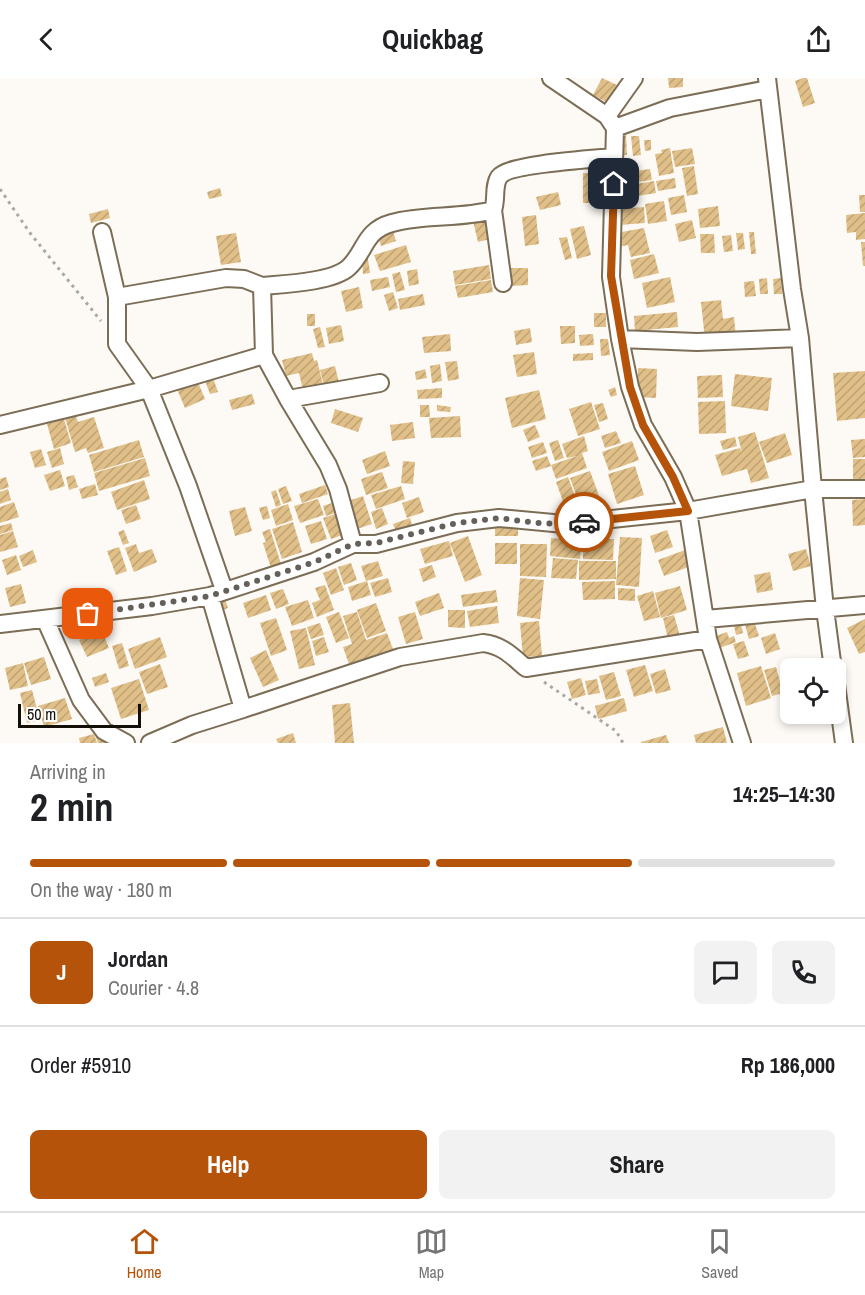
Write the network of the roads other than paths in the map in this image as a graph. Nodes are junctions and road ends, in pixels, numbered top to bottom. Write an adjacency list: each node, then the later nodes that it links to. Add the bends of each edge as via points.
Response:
1 (551, 78): 4 (street)
2 (634, 78): 4 (street)
3 (767, 84): 4 (street); 12 (street)
4 (611, 122): 5 (street)
5 (614, 157): 6 (street, via 506,171 497,181); 11 (street, via 611,276)
6 (493, 210): 8 (street); 9 (street, via 392,223 371,233 343,272 310,281)
7 (102, 232): 10 (street)
8 (503, 283)
9 (262, 286): 10 (street, via 226,278); 13 (street)
10 (117, 297): 15 (street, via 117,344)
11 (620, 339): 12 (street); 20 (street, via 643,425)
12 (800, 339): 18 (street)
13 (264, 355): 15 (street); 16 (street)
14 (380, 383): 16 (street)
15 (149, 389): 17 (street); 22 (street, via 188,486)
16 (288, 399): 21 (street, via 328,465)
17 (0, 425)
18 (813, 489): 19 (street); 20 (street); 24 (street)
19 (865, 489)
20 (688, 511): 21 (street, via 564,524 499,518 457,523 376,543); 26 (street)
21 (353, 544): 22 (street, via 315,562)
22 (217, 593): 25 (street, via 152,606); 30 (street)
23 (865, 605): 24 (street)
24 (825, 609): 26 (street); 29 (street)
25 (45, 619): 27 (street); 32 (street, via 81,700 104,731)
26 (706, 619): 28 (street)
27 (0, 624)
28 (708, 639): 30 (street, via 526,668 504,649 483,643 400,657); 34 (street)
29 (832, 658)
30 (243, 709): 33 (street)
31 (841, 724): 35 (street)
32 (126, 743)
33 (150, 743)
34 (742, 743)
35 (844, 743)

